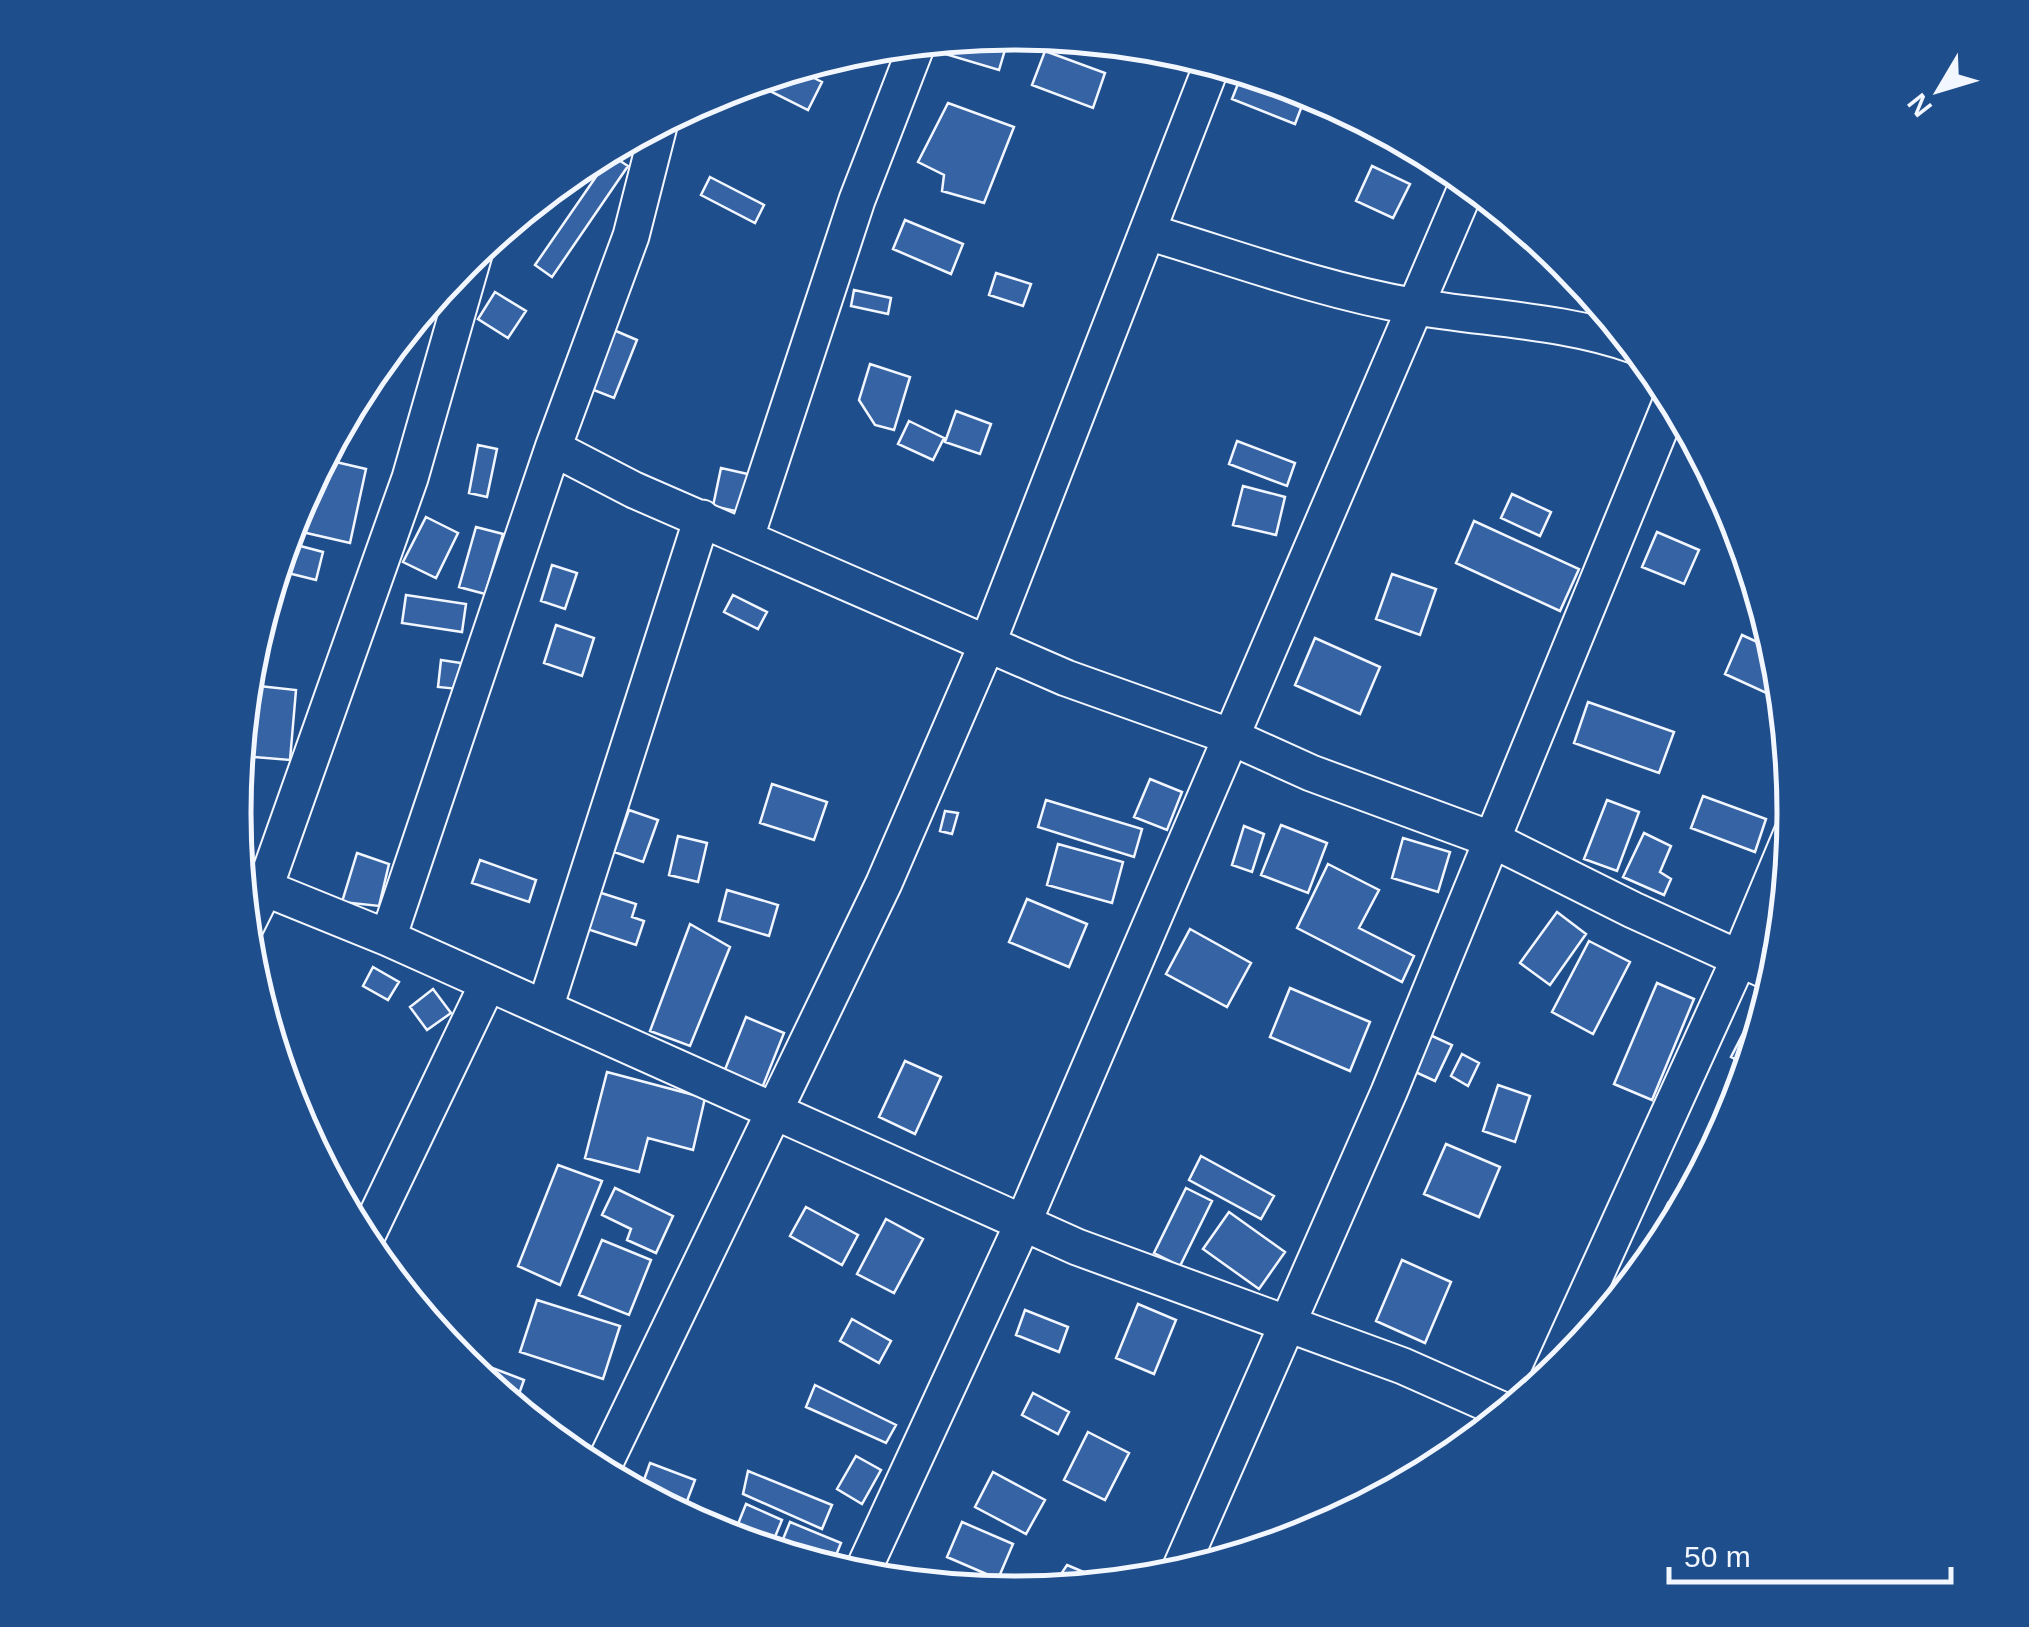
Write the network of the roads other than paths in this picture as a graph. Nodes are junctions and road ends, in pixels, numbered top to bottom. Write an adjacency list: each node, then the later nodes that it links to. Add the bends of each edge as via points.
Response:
1 (912, 58): 12 (street, via 856,200)
2 (1209, 75): 5 (street)
3 (655, 140): 10 (street, via 631,236)
4 (1462, 196): 7 (street)
5 (1148, 232): 7 (street, via 1331,290); 13 (street)
6 (466, 284): 17 (street, via 410,478)
7 (1413, 306): 8 (street); 14 (street)
8 (1614, 341)
9 (1666, 416): 15 (street)
10 (554, 448): 11 (street); 19 (street)
11 (702, 518): 12 (street); 23 (street)
12 (746, 537): 13 (street)
13 (988, 642): 14 (street, via 1080,684); 24 (street)
14 (1230, 736): 15 (street, via 1311,774); 25 (street)
15 (1493, 840): 20 (street); 27 (street)
16 (1775, 874): 20 (street)
17 (254, 878)
18 (255, 885): 19 (street)
19 (388, 938): 22 (street)
20 (1740, 958): 21 (street); 28 (street)
21 (1762, 968)
22 (488, 983): 23 (street); 26 (street)
23 (544, 1008): 24 (street)
24 (776, 1111): 25 (street); 30 (street)
25 (1023, 1223): 27 (street); 32 (street)
26 (372, 1225)
27 (1287, 1323): 29 (street); 31 (street)
28 (1564, 1343)
29 (1495, 1407)
30 (607, 1459)
31 (1185, 1557)
32 (868, 1562)

